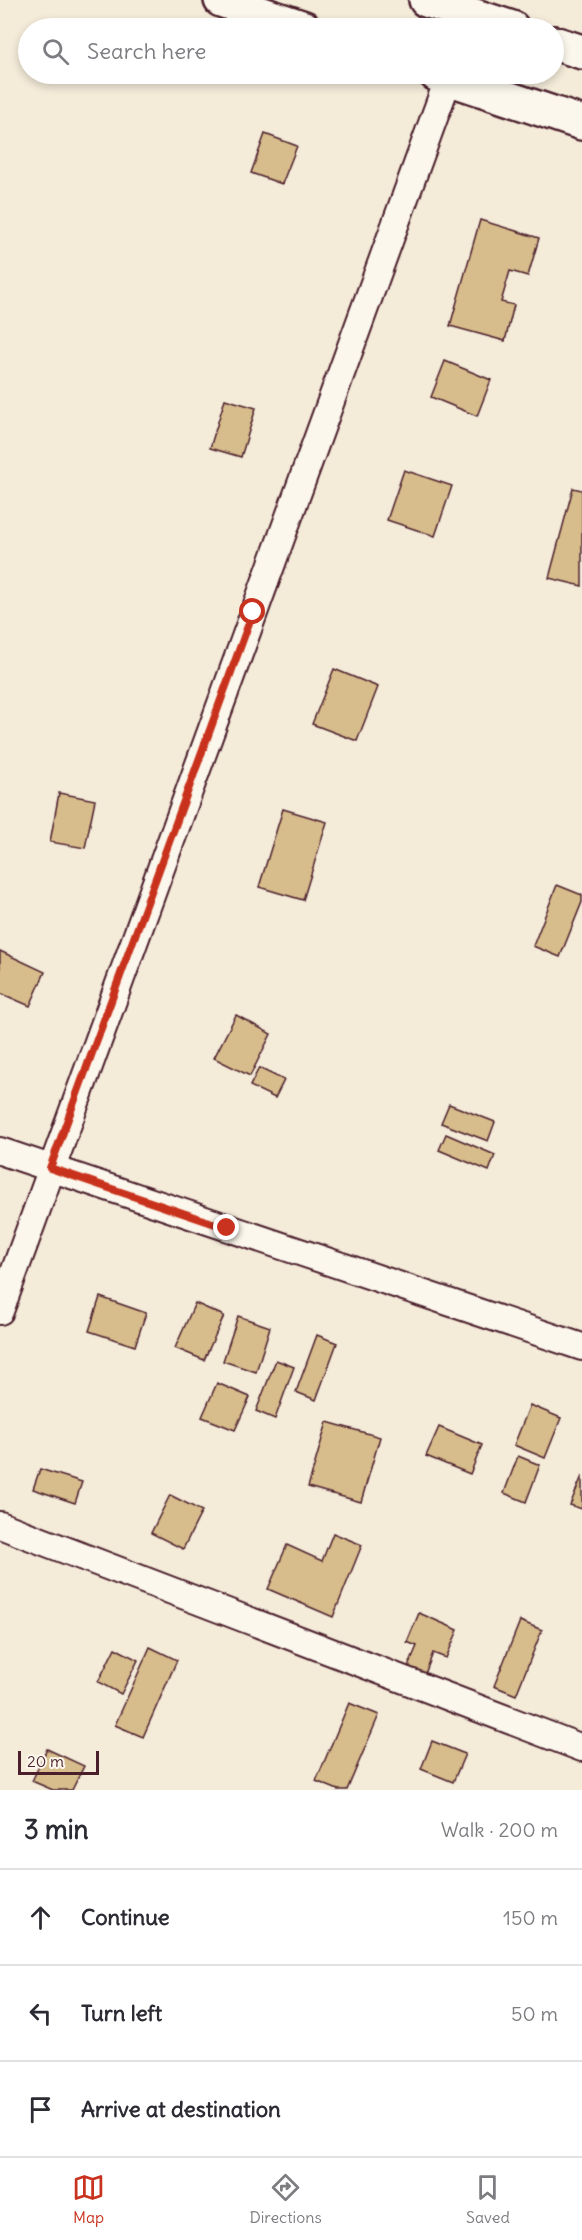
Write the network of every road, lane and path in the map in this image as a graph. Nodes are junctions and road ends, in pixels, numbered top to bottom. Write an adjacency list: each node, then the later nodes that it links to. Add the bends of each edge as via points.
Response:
1 (220, 0): 4 (street)
2 (426, 0): 3 (street)
3 (472, 14)
4 (274, 18)
5 (564, 46): 6 (street)
6 (582, 52)
7 (442, 84): 11 (street)
8 (471, 84): 9 (street)
9 (582, 123)
10 (0, 1151): 11 (street)
11 (50, 1168): 12 (street); 13 (street)
12 (0, 1311)
13 (582, 1347)
14 (0, 1525): 15 (street)
15 (582, 1748)

